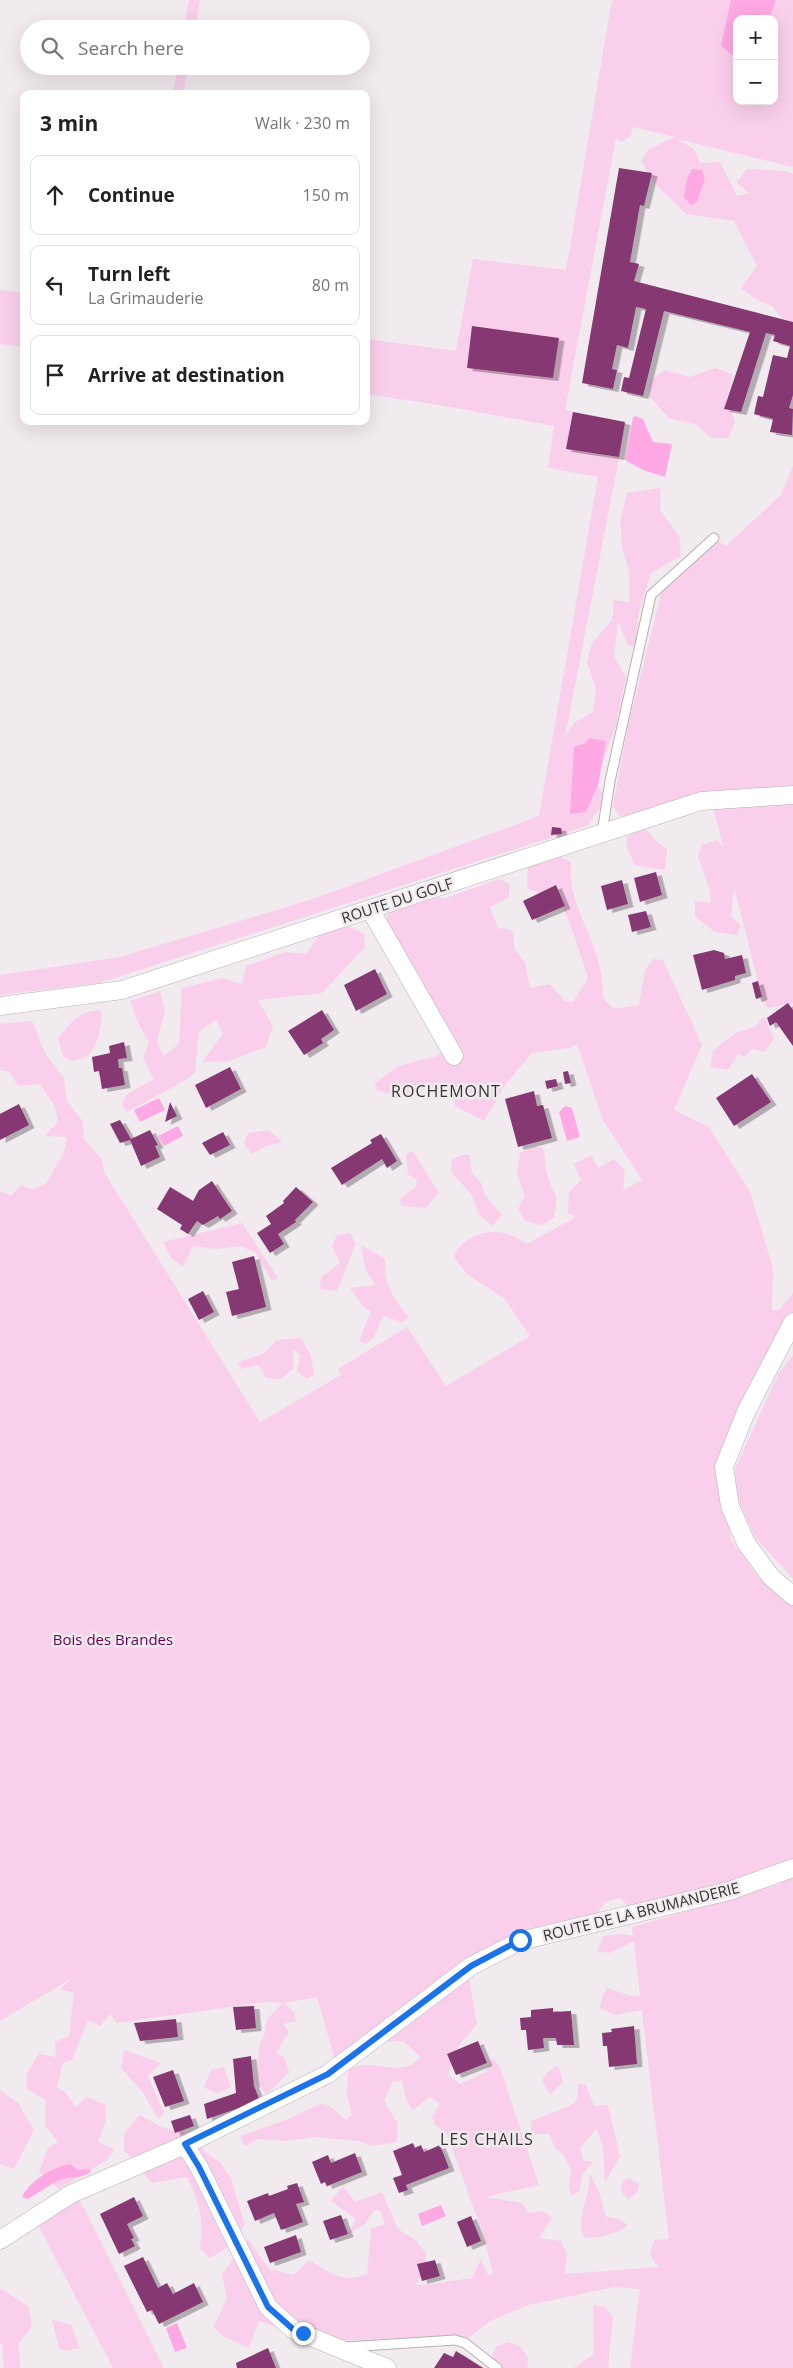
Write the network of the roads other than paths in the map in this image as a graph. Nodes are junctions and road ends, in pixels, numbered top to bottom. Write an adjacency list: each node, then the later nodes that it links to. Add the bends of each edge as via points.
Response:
1 (714, 538): 3 (lane, via 651,595 610,781)
2 (793, 796): 3 (street, ROUTE DU GOLF, via 701,801)
3 (602, 833): 4 (street, ROUTE DU GOLF)
4 (370, 909): 5 (street, ROUTE DU GOLF, via 122,990); 6 (street)
5 (0, 1006)
6 (454, 1056)
7 (793, 1322): 8 (street, via 746,1412 724,1467 730,1506 746,1543 771,1577)
8 (793, 1596)
9 (793, 1868): 10 (street, ROUTE DE LA BRUMANDERIE, via 729,1891 520,1940 471,1966 328,2074)
10 (185, 2144): 11 (street, ROUTE DE LA BRUMANDERIE, via 71,2194); 12 (street, via 268,2307 294,2330)
11 (0, 2240)
12 (340, 2348): 13 (street); 14 (lane, via 455,2340 465,2343)
13 (382, 2367)
14 (497, 2368)

